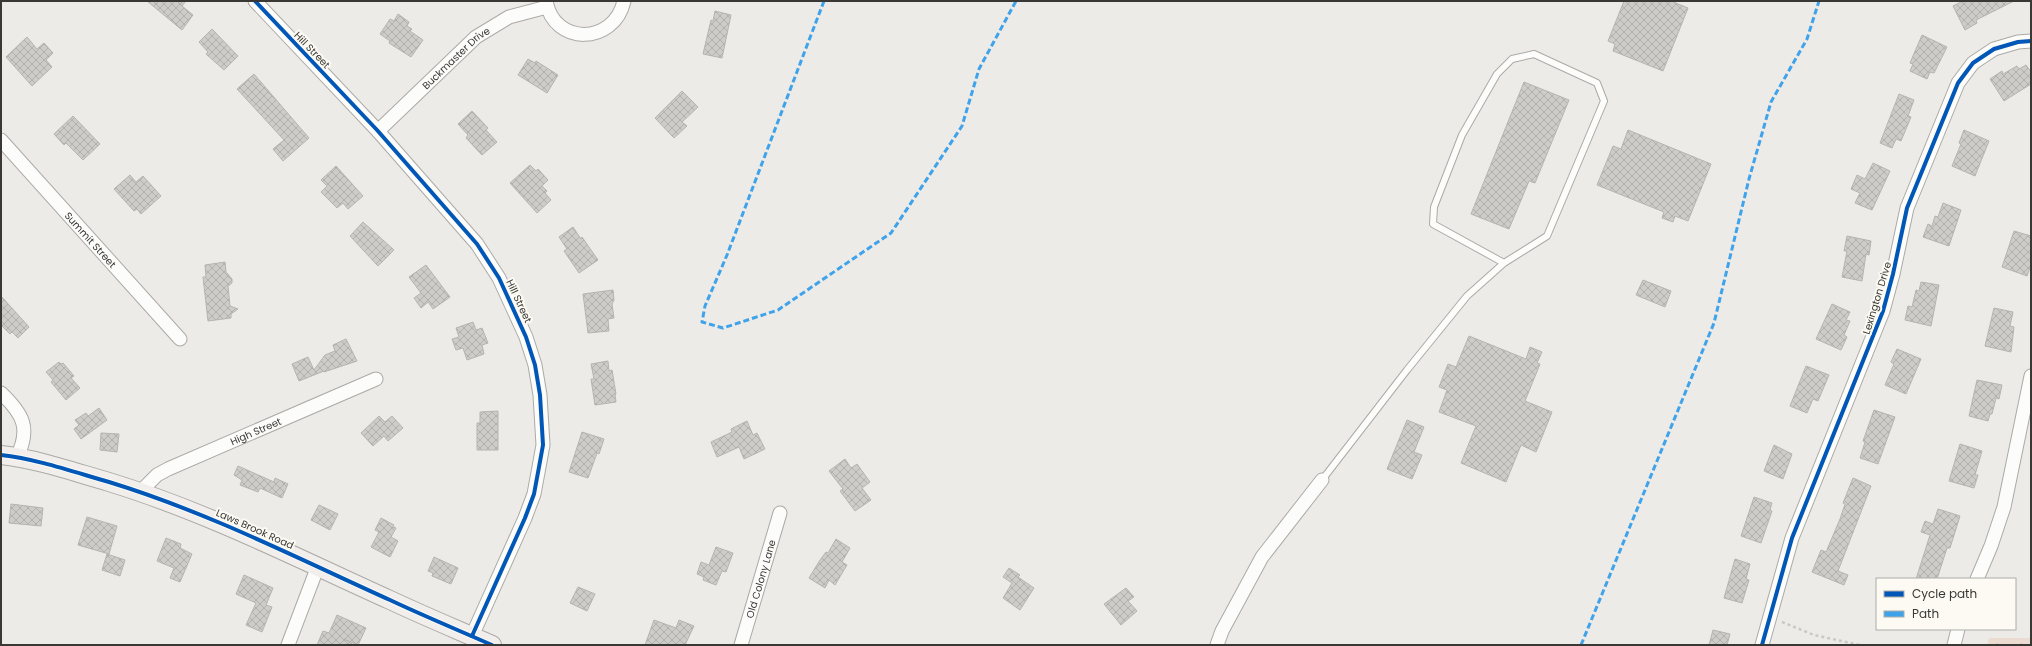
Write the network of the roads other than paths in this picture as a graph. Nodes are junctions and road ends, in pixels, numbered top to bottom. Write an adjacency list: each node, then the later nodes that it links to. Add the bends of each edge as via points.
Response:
1 (255, 1): 5 (street, Hill Street)
2 (624, 1): 3 (street, Buckmaster Drive, via 613,24 589,35 563,28 556,22)
3 (546, 4): 5 (street, Buckmaster Drive, via 509,17 476,37)
4 (2031, 41): 24 (street, Lexington Drive, via 1994,49 1973,63 1958,83 1906,208 1883,311 1792,538)
5 (378, 132): 19 (street, Hill Street, via 460,224 488,260 518,317 535,365 540,395 542,445 534,494)
6 (1, 140): 8 (street, Summit Street)
7 (1504, 263): 7 (lane, via 1547,236 1604,101 1597,82 1534,54 1512,59 1497,74 1462,135 1434,207 1433,224); 13 (lane, via 1467,296)
8 (180, 339)
9 (2031, 376): 17 (street, via 2004,507 1992,546)
10 (376, 379): 14 (street, High Street, via 168,469 157,475)
11 (1, 393): 12 (street, via 14,406 23,422 24,443)
12 (9, 456): 14 (street, Laws Brook Road)
13 (1322, 480): 23 (street, via 1262,557)
14 (140, 492): 16 (street, Laws Brook Road, via 220,522)
15 (780, 513): 22 (street, Old Colony Lane)
16 (318, 566): 19 (street, Laws Brook Road, via 390,601); 20 (street)
17 (1977, 578)
18 (1958, 630): 25 (street)
19 (472, 636): 21 (street, Laws Brook Road)
20 (288, 645)
21 (492, 645)
22 (742, 645)
23 (1217, 645)
24 (1762, 645)
25 (1954, 645)

